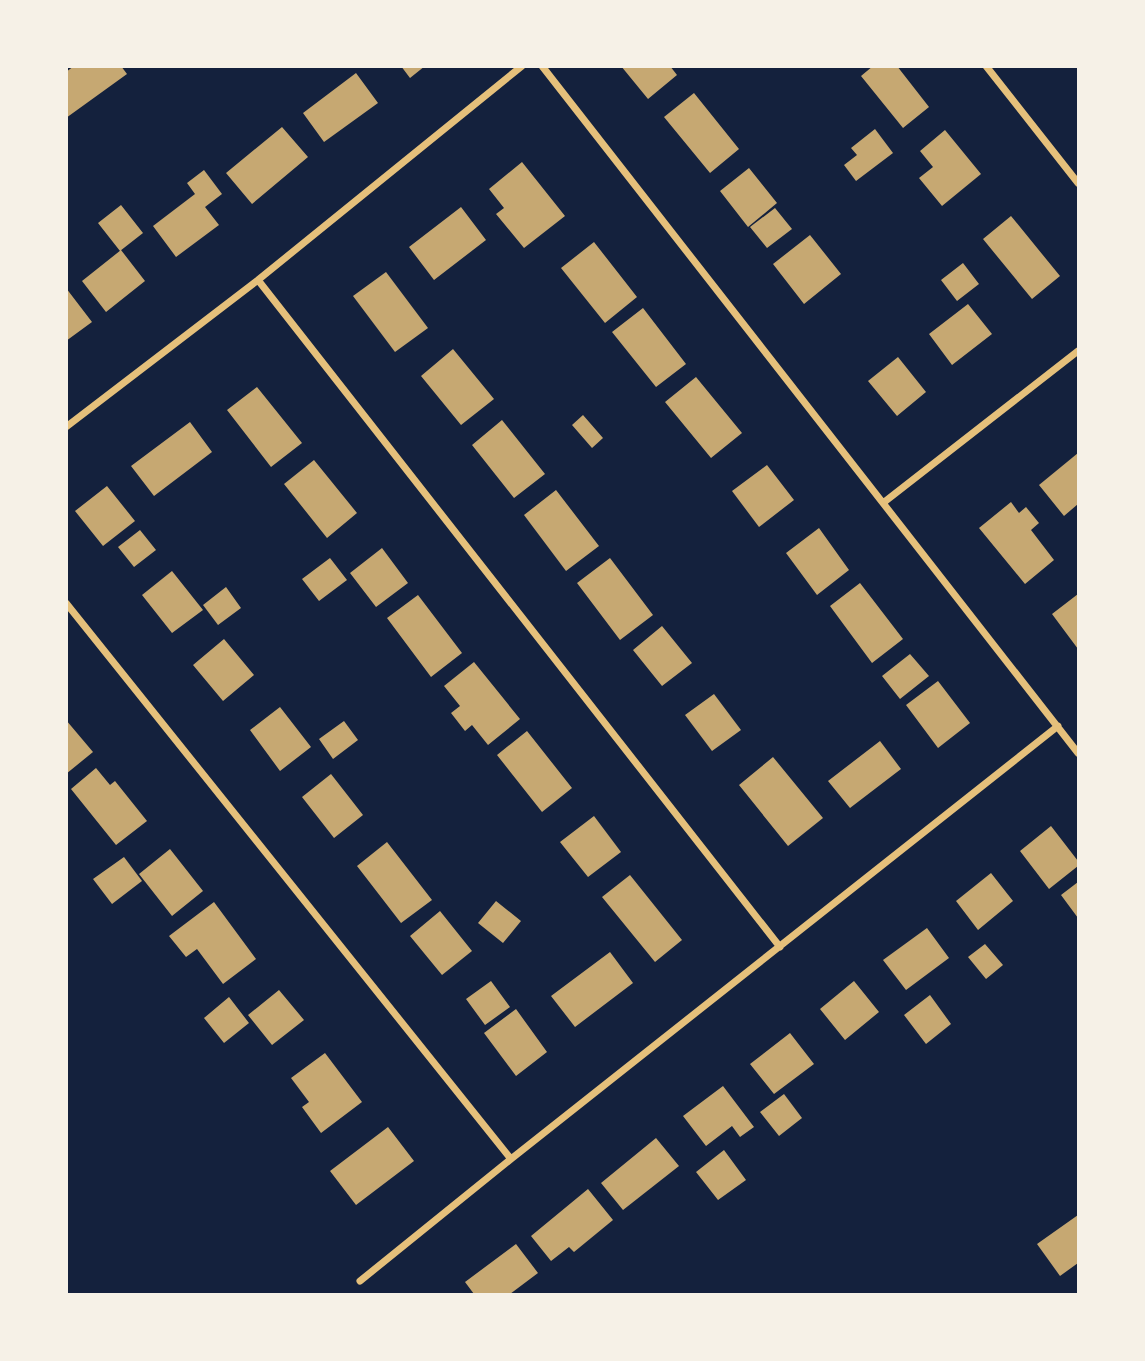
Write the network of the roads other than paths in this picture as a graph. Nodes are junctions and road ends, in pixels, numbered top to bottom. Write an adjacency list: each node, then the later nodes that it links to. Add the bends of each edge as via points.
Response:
1 (522, 66): 5 (street)
2 (542, 66): 8 (street)
3 (986, 66): 4 (street)
4 (1079, 183)
5 (258, 280): 7 (street); 12 (street)
6 (1079, 351): 8 (street)
7 (66, 427)
8 (883, 503): 10 (street)
9 (66, 603): 13 (street)
10 (1058, 726): 11 (street); 12 (street)
11 (1079, 752)
12 (780, 947): 13 (street)
13 (510, 1159): 14 (street)
14 (360, 1281)

